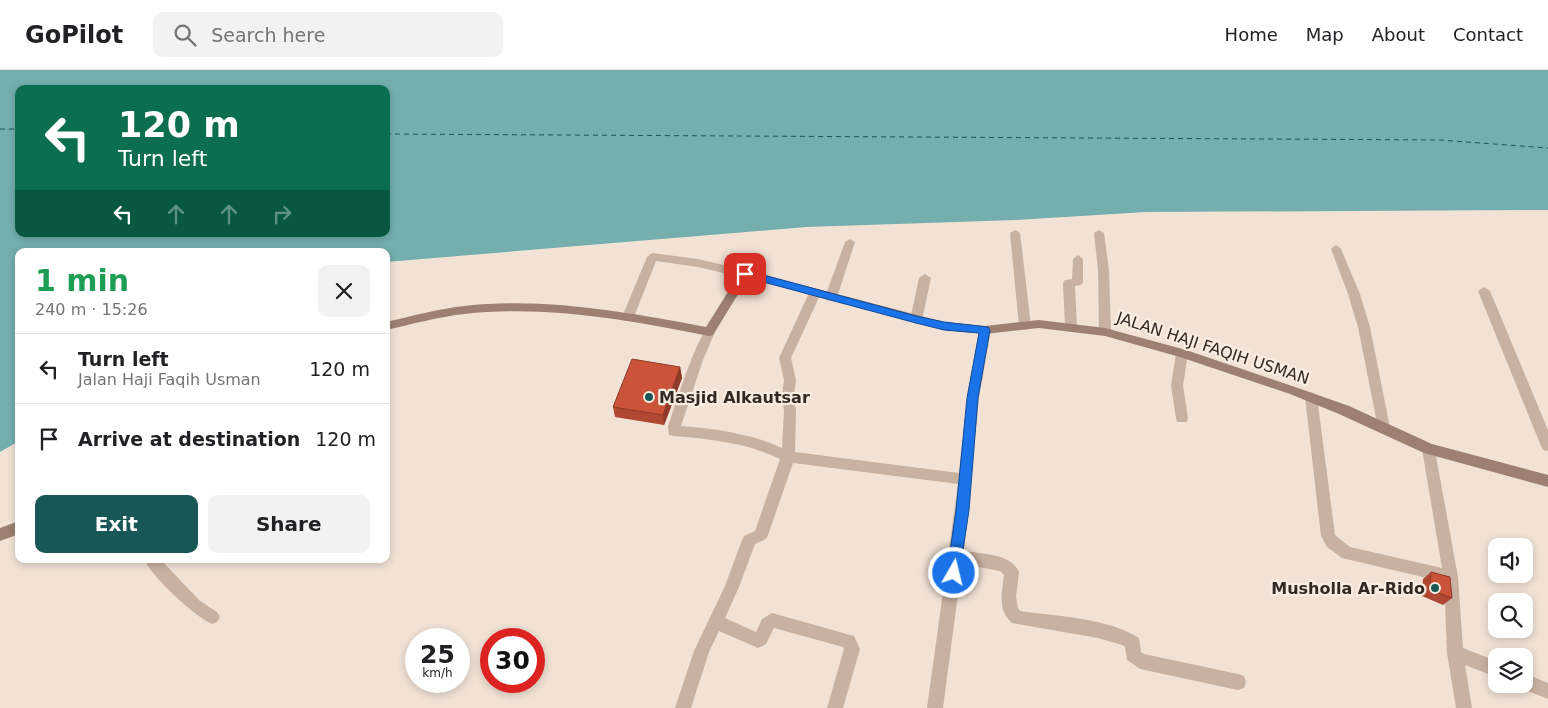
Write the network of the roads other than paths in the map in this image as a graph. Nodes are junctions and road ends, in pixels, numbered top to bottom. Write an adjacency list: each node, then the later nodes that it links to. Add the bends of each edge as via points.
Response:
1 (1015, 233): 14 (street)
2 (1099, 233): 18 (street, via 1105,282)
3 (850, 242): 10 (street)
4 (1336, 249): 22 (street, via 1364,327)
5 (1078, 259): 15 (street, via 1077,282 1069,284)
6 (745, 274): 9 (street, JALAN HAJI FAQIH USMAN); 11 (street, via 698,262 652,257); 17 (street)
7 (925, 278): 12 (street)
8 (1484, 291): 23 (street)
9 (815, 293): 10 (street, JALAN HAJI FAQIH USMAN); 25 (street, via 785,358 790,380)
10 (831, 297): 12 (street, JALAN HAJI FAQIH USMAN)
11 (628, 317): 13 (street, via 543,308 487,308); 17 (street)
12 (916, 320): 16 (street, JALAN HAJI FAQIH USMAN)
13 (390, 325)
14 (1026, 326): 15 (street, JALAN HAJI FAQIH USMAN); 16 (street, JALAN HAJI FAQIH USMAN)
15 (1071, 327): 18 (street, JALAN HAJI FAQIH USMAN)
16 (983, 330): 26 (street)
17 (709, 332): 25 (street, via 674,431 717,434)
18 (1105, 332): 19 (street, JALAN HAJI FAQIH USMAN)
19 (1182, 353): 20 (street, JALAN HAJI FAQIH USMAN); 21 (street, via 1177,386)
20 (1311, 397): 22 (street, JALAN HAJI FAQIH USMAN); 32 (street, via 1328,536 1332,543 1347,553)
21 (1182, 418)
22 (1384, 428): 24 (street, JALAN HAJI FAQIH USMAN)
23 (1548, 446)
24 (1429, 448): 27 (street, JALAN HAJI FAQIH USMAN); 32 (street)
25 (788, 457): 26 (street); 34 (street, via 761,535 749,540)
26 (965, 479): 30 (street)
27 (1548, 481)
28 (15, 529): 29 (street)
29 (0, 535)
30 (956, 556): 37 (street, via 1010,569 1009,608 1014,616 1127,638 1133,643 1133,655 1140,661); 42 (street)
31 (155, 563): 33 (street, via 195,606)
32 (1451, 577): 35 (street)
33 (212, 617)
34 (715, 622): 40 (street); 41 (street, via 758,641 772,620 848,641 852,649)
35 (1455, 653): 36 (street); 43 (street)
36 (1488, 666)
37 (1238, 682)
38 (1533, 685): 39 (street)
39 (1548, 691)
40 (683, 708)
41 (835, 708)
42 (935, 708)
43 (1464, 708)

